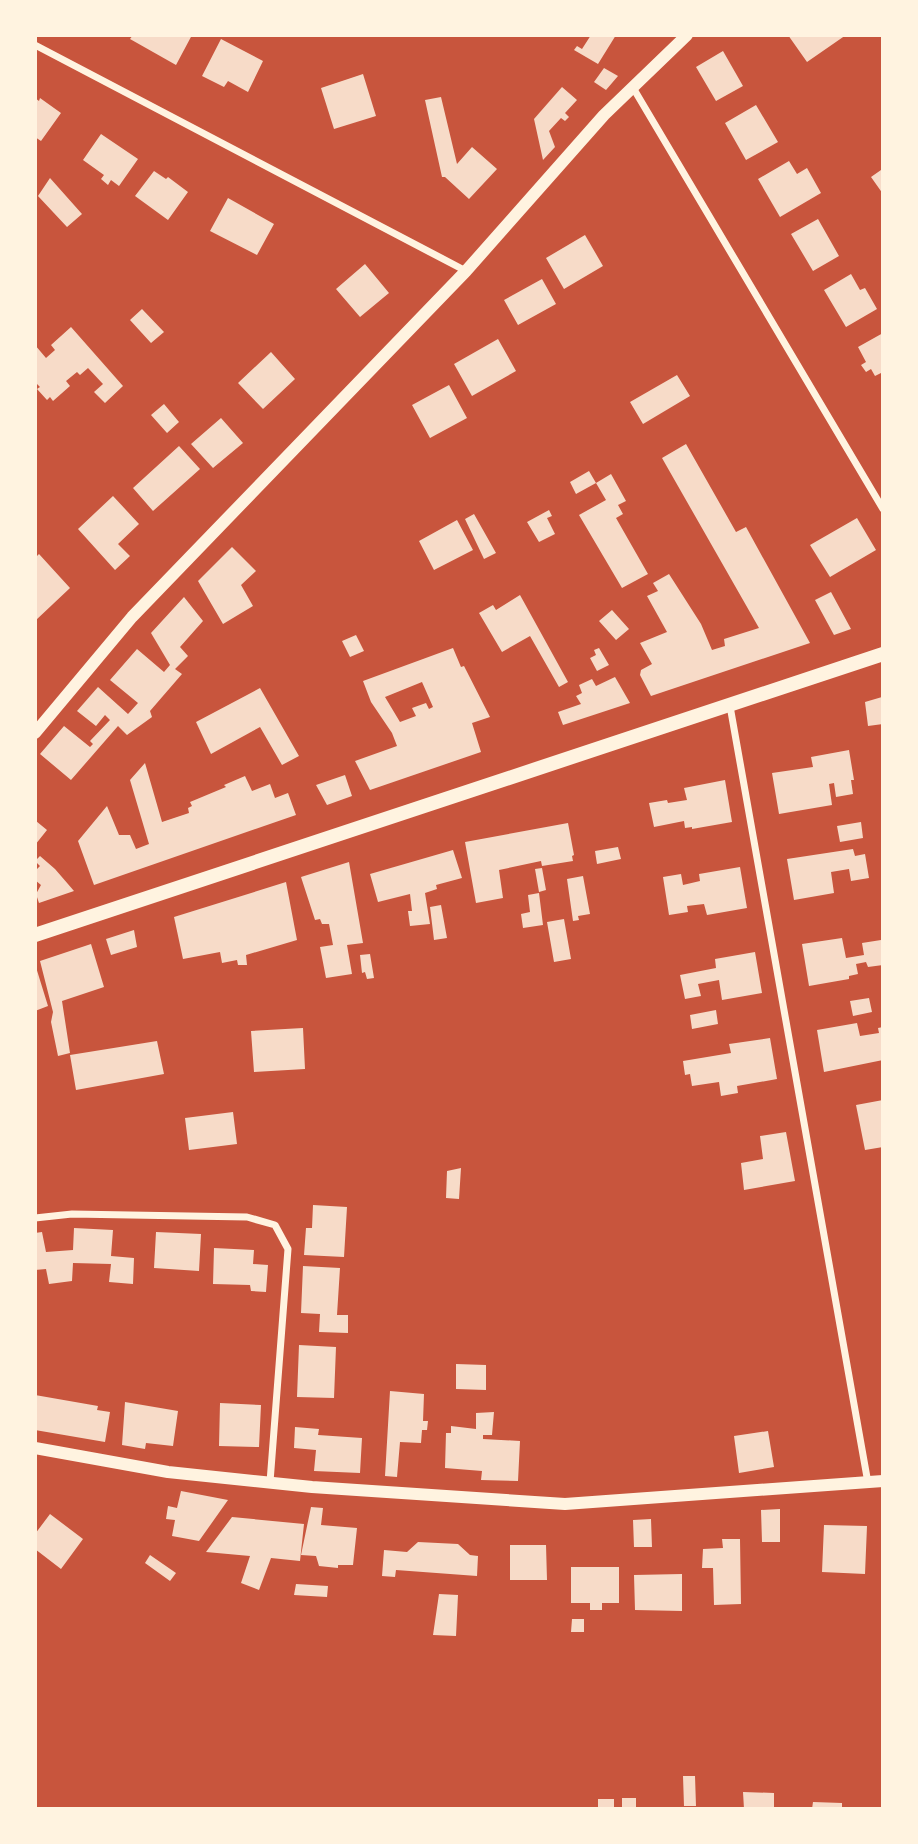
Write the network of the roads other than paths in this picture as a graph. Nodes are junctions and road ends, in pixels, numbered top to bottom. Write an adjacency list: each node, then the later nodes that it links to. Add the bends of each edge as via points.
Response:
1 (687, 35): 3 (street)
2 (35, 45): 4 (street)
3 (632, 86): 4 (street); 5 (street)
4 (467, 271): 8 (street, via 132,617)
5 (883, 509)
6 (883, 654): 7 (main road)
7 (730, 706): 9 (main road); 14 (street)
8 (35, 733)
9 (35, 935)
10 (35, 1218): 13 (street, via 72,1214 247,1217 275,1225 288,1248)
11 (35, 1448): 13 (street, via 168,1472)
12 (883, 1481): 14 (street)
13 (270, 1482): 14 (street, via 565,1504)
14 (868, 1483)

